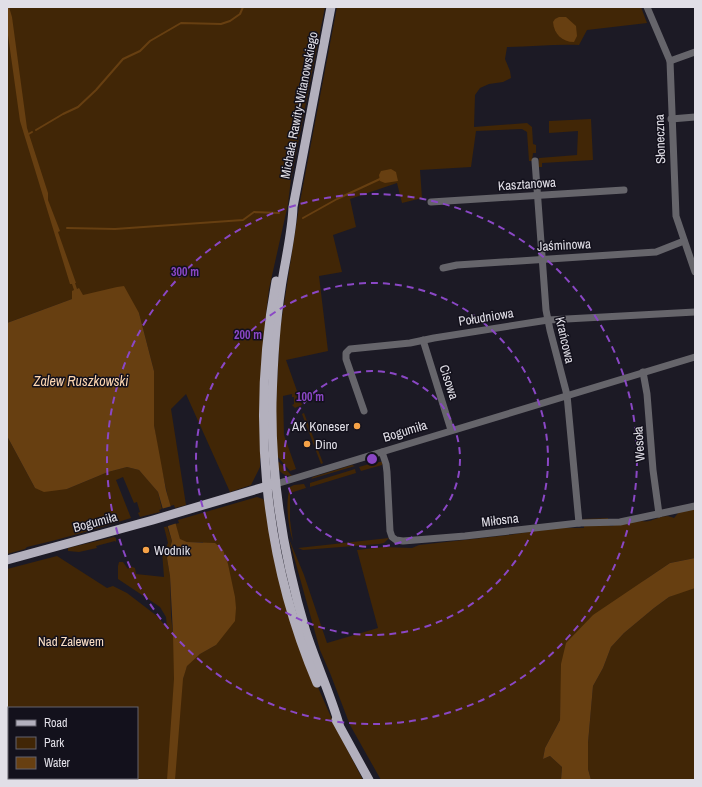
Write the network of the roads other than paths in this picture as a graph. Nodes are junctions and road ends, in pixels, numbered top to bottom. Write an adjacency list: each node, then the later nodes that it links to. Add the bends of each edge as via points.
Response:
1 (331, 7): 11 (main road, Michała Rawity-Witanowskiego)
2 (646, 7): 4 (street, Słoneczna)
3 (695, 52): 4 (street)
4 (670, 61): 6 (street, Słoneczna)
5 (695, 117): 6 (street)
6 (671, 119): 12 (street, Słoneczna, via 676,216)
7 (535, 161): 9 (street, Krańcowa)
8 (624, 190): 9 (street, Kasztanowa)
9 (538, 196): 10 (street, Kasztanowa); 13 (street, Krańcowa)
10 (431, 202)
11 (293, 207): 26 (main road, Michała Rawity-Witanowskiego, via 280,291 274,358 272,425); 27 (main road, Michała Rawity-Witanowskiego, via 277,276 265,358 263,417)
12 (684, 241): 13 (street, Jaśminowa, via 656,252); 14 (street, Słoneczna)
13 (542, 258): 15 (street, Jaśminowa); 18 (street, Krańcowa)
14 (694, 264): 16 (street, Słoneczna)
15 (443, 268)
16 (695, 272)
17 (695, 312): 18 (street, Południowa)
18 (548, 320): 19 (street, Południowa); 22 (street, Krańcowa)
19 (423, 340): 23 (street, Południowa, via 348,350 346,360); 24 (street, Cisowa)
20 (695, 357): 21 (street, Bogumiła)
21 (643, 372): 22 (street, Bogumiła); 29 (street, Wesoła)
22 (567, 395): 24 (street, Bogumiła); 30 (street, Krańcowa)
23 (364, 411)
24 (451, 430): 25 (street, Bogumiła)
25 (382, 452): 26 (street, Bogumiła); 30 (street, Miłosna, via 387,468 390,531 396,540 465,536)
26 (276, 484): 27 (main road, Bogumiła); 32 (main road, Michała Rawity-Witanowskiego, via 287,555 306,631)
27 (267, 486): 31 (main road, Bogumiła, via 176,514); 32 (main road, Michała Rawity-Witanowskiego, via 279,566 291,613 322,695)
28 (695, 506): 29 (street, Miłosna)
29 (659, 514): 30 (street, Miłosna, via 620,522)
30 (579, 523)
31 (7, 560)
32 (339, 724): 33 (main road)
33 (369, 780)

